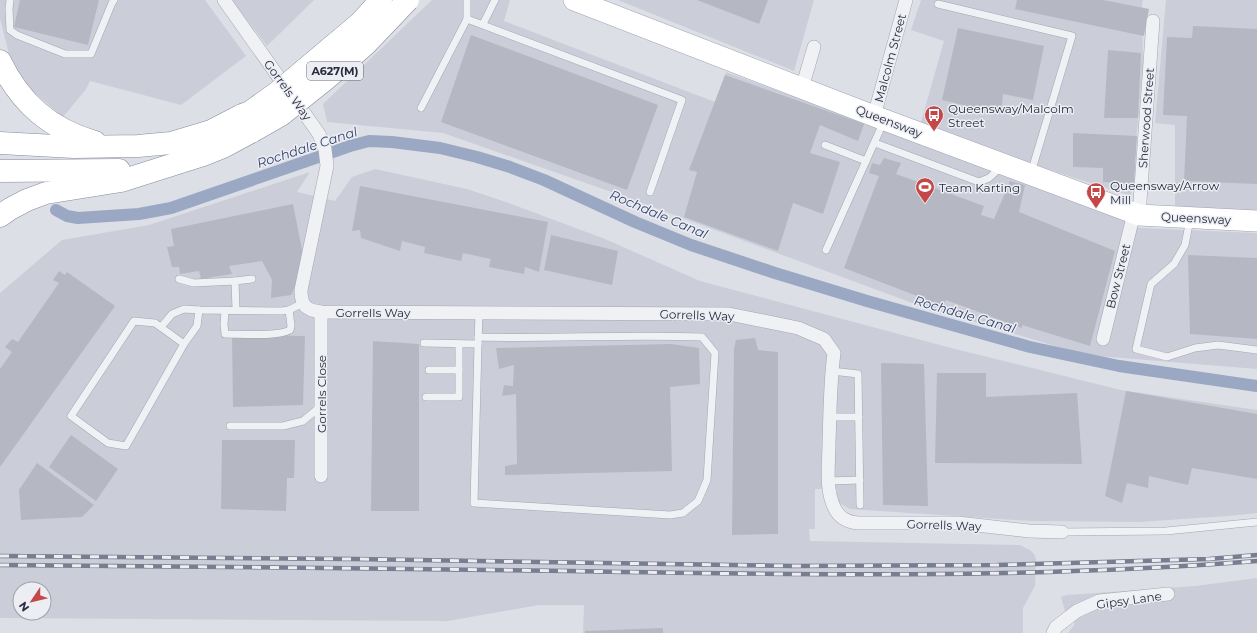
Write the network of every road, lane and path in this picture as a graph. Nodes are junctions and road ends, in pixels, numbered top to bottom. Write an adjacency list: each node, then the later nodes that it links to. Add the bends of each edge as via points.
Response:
1 (10, 0): 2 (lane, via 10,30 17,35 65,54 90,54)
2 (114, 0)
3 (224, 0): 38 (street, Gorrels Way, via 319,134 325,149 327,166 301,290)
4 (381, 0): 19 (highway, A627(M), bridge, via 360,22 278,92 250,112)
5 (408, 0): 19 (highway, A627(M), bridge, via 366,44 281,115)
6 (467, 0): 11 (lane)
7 (495, 0): 13 (lane)
8 (574, 0): 16 (main road, Queensway)
9 (906, 0): 18 (street, Malcolm Street)
10 (938, 4): 28 (lane, via 1072,36)
11 (467, 19): 13 (lane); 17 (lane)
12 (1153, 21): 30 (street, Sherwood Street)
13 (483, 24): 29 (lane, via 682,100)
14 (814, 47): 16 (street)
15 (0, 61): 23 (highway, A627(M), via 8,77 26,101 40,114 60,128 84,139)
16 (802, 88): 18 (main road, Queensway)
17 (421, 108)
18 (880, 118): 20 (lane); 25 (main road, Queensway)
19 (248, 123): 23 (highway, A627(M), via 171,143); 26 (highway, A627(M), via 223,147)
20 (875, 142): 24 (lane); 25 (lane, via 979,182 989,178)
21 (0, 143): 23 (highway, A627(M))
22 (825, 145): 24 (lane)
23 (109, 146)
24 (866, 161): 34 (lane)
25 (1004, 165): 28 (main road, Queensway)
26 (162, 168): 27 (highway, A627(M)); 31 (highway, A627(M), via 120,181 46,193 27,200)
27 (0, 171)
28 (1030, 175): 30 (main road, Queensway)
29 (650, 192)
30 (1137, 214): 32 (main road, Queensway); 46 (street, Bow Street)
31 (0, 216)
32 (1191, 218): 33 (main road, Queensway); 51 (lane, via 1185,245 1174,264 1151,284 1136,349 1167,357 1195,348 1218,345)
33 (1257, 221)
34 (826, 250)
35 (179, 279): 37 (lane, via 194,283)
36 (252, 279): 37 (lane)
37 (235, 281): 40 (lane)
38 (303, 303): 41 (lane); 43 (street, Gorrells Way, via 310,310)
39 (199, 310): 42 (lane); 45 (lane, via 184,309 172,314); 49 (lane, via 197,326)
40 (236, 310): 41 (lane); 42 (lane)
41 (289, 310): 42 (lane, via 291,326 286,332 225,334)
42 (225, 311)
43 (321, 312): 44 (street, Gorrells Way); 56 (street, Gorrels Close)
44 (479, 313): 47 (lane); 54 (street, Gorrells Way, via 730,314 798,328 824,339 834,353)
45 (161, 327): 49 (lane); 49 (lane, via 155,323 134,321 71,416 108,443 126,446)
46 (1103, 339)
47 (478, 340): 47 (lane, via 702,337 715,353 707,480 698,501 683,513 670,514 474,502); 50 (lane)
48 (424, 343): 50 (lane)
49 (184, 344)
50 (459, 344): 53 (lane)
51 (1257, 350)
52 (429, 370): 53 (lane)
53 (459, 370): 55 (lane, via 459,397)
54 (832, 371): 57 (street, Gorrells Way); 58 (lane, via 858,374)
55 (426, 397)
56 (322, 406): 59 (lane, via 303,421 283,426); 60 (street, Gorrels Close)
57 (830, 416): 58 (lane); 62 (street, Gorrells Way)
58 (859, 417): 61 (lane)
59 (230, 426)
60 (321, 476)
61 (860, 480): 62 (lane); 63 (lane)
62 (828, 481): 65 (street, Gorrells Way, via 834,508 842,518 851,523 958,524)
63 (860, 505)
64 (1257, 522): 65 (lane, via 1166,531)
65 (1062, 532)
66 (1168, 594): 67 (street, Gipsy Lane, via 1099,601 1077,611 1056,627)
67 (1053, 633)

